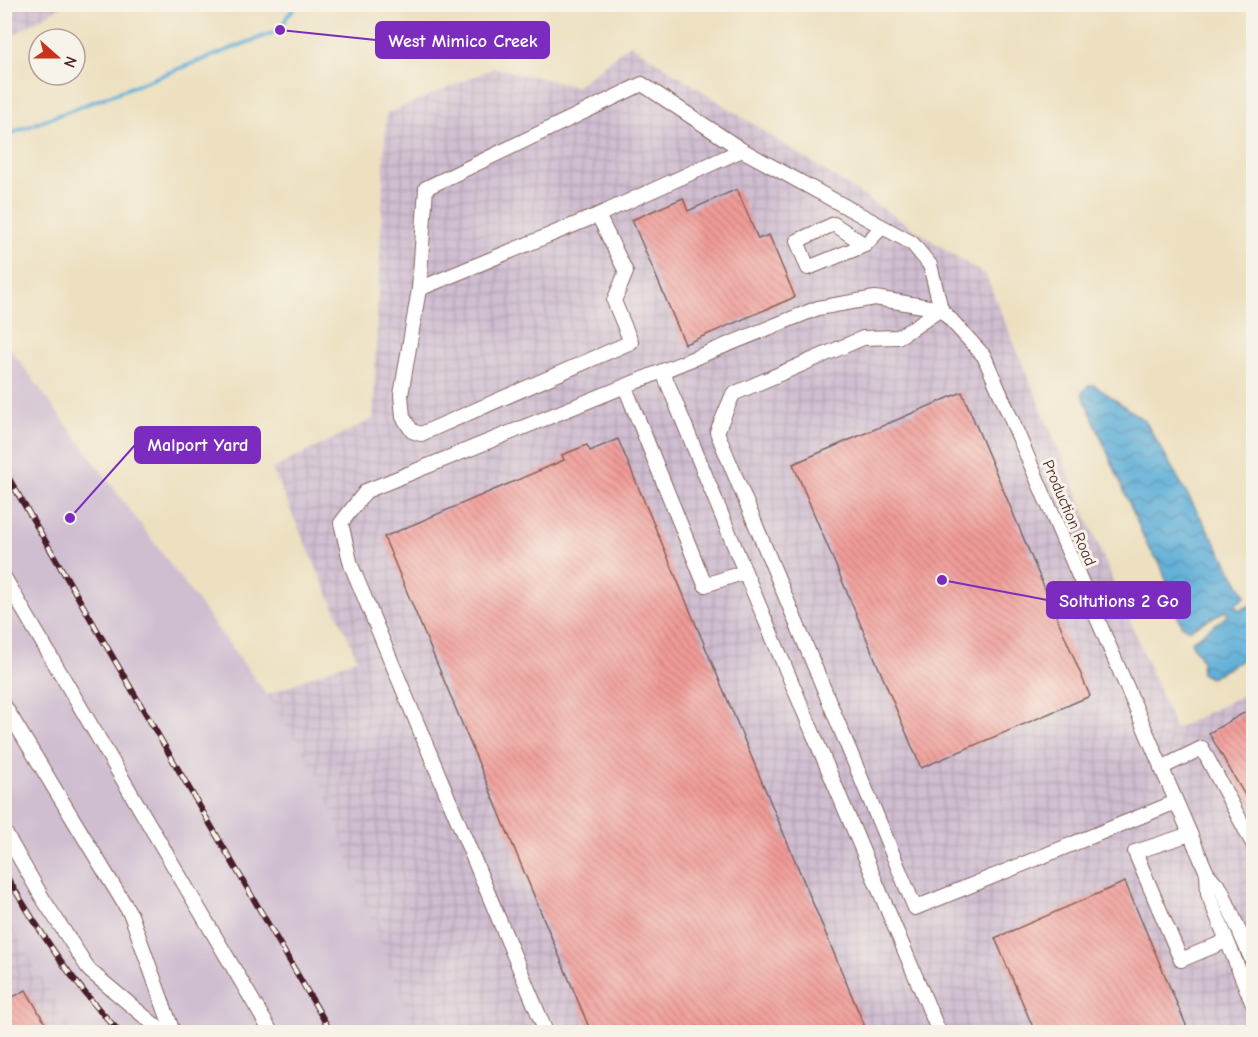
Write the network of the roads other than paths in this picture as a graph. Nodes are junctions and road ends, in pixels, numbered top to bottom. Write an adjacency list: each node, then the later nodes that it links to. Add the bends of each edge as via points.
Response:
1 (742, 150): 2 (street); 3 (street); 5 (street, via 642,84 426,188)
2 (598, 214): 5 (street); 5 (street, via 626,272 614,301 632,342 421,434 412,431 403,417 401,395)
3 (882, 227): 4 (street); 6 (street, via 912,243 930,265)
4 (865, 246)
5 (419, 289)
6 (940, 309): 7 (street, via 875,298 818,309); 12 (street, Production Road, via 984,356); 13 (street, via 898,337 863,338 733,394 717,432 915,908)
7 (663, 372): 8 (street); 9 (street)
8 (625, 387): 9 (street, via 705,585); 24 (street, via 366,491 341,523 351,566)
9 (745, 572): 25 (street)
10 (4, 577): 23 (street)
11 (4, 705): 22 (street, via 131,915)
12 (1161, 768): 13 (street, Production Road); 16 (street, via 1202,748)
13 (1176, 801): 15 (street, Production Road)
14 (4, 831): 21 (street, via 90,971)
15 (1190, 834): 17 (street, Production Road); 18 (street, via 1135,852 1181,960)
16 (1254, 846)
17 (1207, 873): 18 (street, Production Road, via 1208,894); 19 (street, Production Road, via 1221,889)
18 (1226, 941): 20 (street, Production Road)
19 (1254, 965)
20 (1254, 1007)
21 (163, 1032)
22 (173, 1032)
23 (271, 1032)
24 (546, 1032)
25 (939, 1032)

